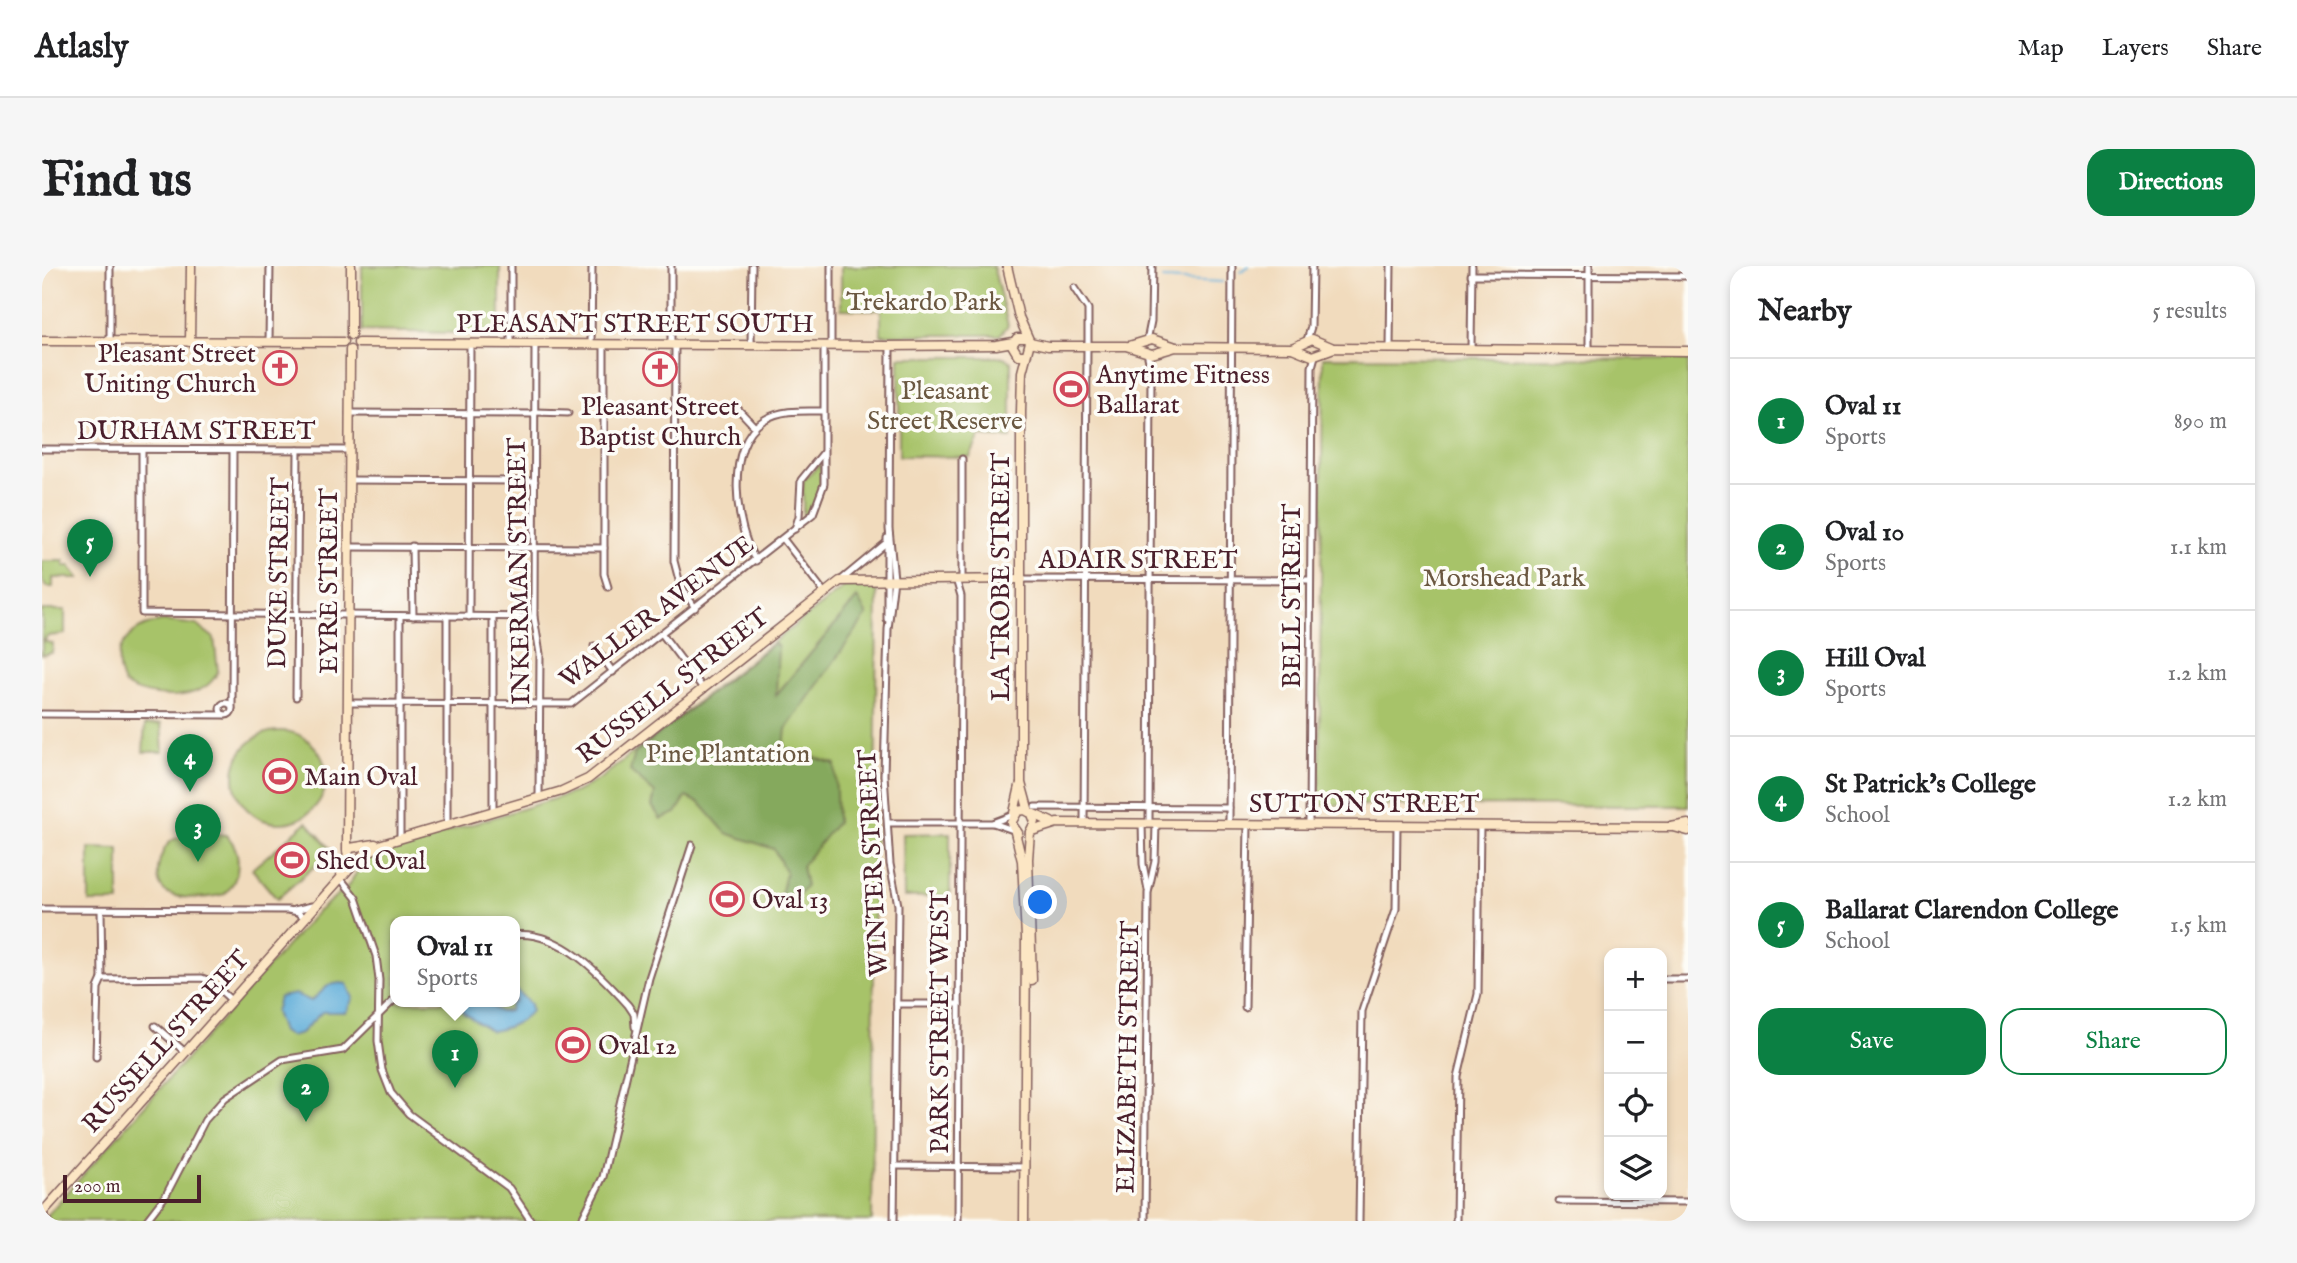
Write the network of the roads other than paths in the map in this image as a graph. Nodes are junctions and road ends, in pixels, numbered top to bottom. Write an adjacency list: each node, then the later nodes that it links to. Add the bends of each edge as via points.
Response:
1 (110, 266): 23 (street)
2 (191, 266): 24 (main road)
3 (270, 266): 25 (street)
4 (351, 266): 21 (main road)
5 (511, 266): 29 (street)
6 (592, 266): 31 (street)
7 (671, 266): 33 (street)
8 (752, 266): 34 (street)
9 (831, 266): 35 (street, WALLER AVENUE)
10 (1007, 266): 37 (main road)
11 (1152, 266): 39 (street)
12 (1232, 266): 40 (street)
13 (1312, 266): 41 (street, BELL STREET)
14 (1391, 266): 42 (street)
15 (1472, 266): 17 (street)
16 (1589, 266): 18 (street)
17 (1471, 275): 18 (street); 43 (street)
18 (1589, 275): 19 (street); 44 (street)
19 (1688, 276)
20 (1074, 288): 38 (street, via 1088,307)
21 (351, 335): 26 (main road); 27 (main road)
22 (42, 341): 23 (main road)
23 (110, 342): 24 (main road)
24 (190, 342): 25 (main road)
25 (270, 342): 26 (main road)
26 (343, 342): 46 (main road)
27 (358, 343): 28 (main road, PLEASANT STREET SOUTH); 46 (main road)
28 (470, 343): 29 (main road, PLEASANT STREET SOUTH); 50 (street)
29 (511, 343): 30 (main road, PLEASANT STREET SOUTH)
30 (535, 344): 31 (main road, PLEASANT STREET SOUTH); 51 (street, INKERMAN STREET)
31 (591, 344): 32 (main road, PLEASANT STREET SOUTH)
32 (604, 344): 33 (main road, PLEASANT STREET SOUTH); 72 (street)
33 (673, 344): 34 (main road, PLEASANT STREET SOUTH); 84 (street, via 674,561 680,584)
34 (751, 345): 35 (main road, PLEASANT STREET SOUTH)
35 (828, 345): 36 (main road, PLEASANT STREET SOUTH); 48 (street, WALLER AVENUE)
36 (890, 346): 37 (main road, PLEASANT STREET SOUTH); 64 (street, WINTER STREET)
37 (1022, 346): 38 (main road, PLEASANT STREET SOUTH); 76 (main road, LA TROBE STREET)
38 (1088, 346): 39 (main road, PLEASANT STREET SOUTH); 77 (street)
39 (1151, 346): 40 (main road, PLEASANT STREET SOUTH); 78 (street)
40 (1231, 347): 41 (main road, PLEASANT STREET SOUTH); 81 (street)
41 (1311, 348): 42 (main road, PLEASANT STREET SOUTH); 79 (street, BELL STREET)
42 (1390, 348): 43 (main road, PLEASANT STREET SOUTH)
43 (1471, 348): 44 (main road, PLEASANT STREET SOUTH)
44 (1589, 348): 45 (main road, PLEASANT STREET SOUTH)
45 (1688, 349)
46 (350, 350): 49 (main road, EYRE STREET)
47 (738, 409): 53 (street)
48 (823, 411): 53 (street, via 777,414); 59 (street, WALLER AVENUE)
49 (349, 413): 50 (street); 57 (main road, EYRE STREET)
50 (470, 413): 51 (street); 62 (street)
51 (535, 413): 52 (street); 63 (street, INKERMAN STREET)
52 (568, 413)
53 (755, 427): 73 (street, via 739,462 738,510 745,544)
54 (42, 449): 55 (street, DURHAM STREET)
55 (142, 450): 58 (street, DURHAM STREET); 85 (street, via 142,613)
56 (298, 450): 57 (street, DURHAM STREET); 58 (street, DURHAM STREET); 86 (street, DUKE STREET)
57 (349, 450): 61 (main road, EYRE STREET)
58 (233, 451): 85 (street)
59 (824, 451): 65 (street, WALLER AVENUE, via 801,480 799,516); 65 (street, WALLER AVENUE, via 820,502)
60 (962, 459): 75 (street, PARK STREET WEST)
61 (349, 480): 62 (street); 68 (main road, EYRE STREET)
62 (469, 481): 63 (street); 70 (street)
63 (535, 481): 71 (street, INKERMAN STREET)
64 (889, 529): 67 (street, WINTER STREET); 74 (street, WINTER STREET)
65 (791, 534): 66 (street, WALLER AVENUE)
66 (784, 540): 73 (street, WALLER AVENUE); 83 (street)
67 (887, 542): 74 (street, WINTER STREET); 80 (street, RUSSELL STREET)
68 (349, 547): 69 (street); 87 (main road, EYRE STREET)
69 (412, 547): 70 (street); 89 (street)
70 (469, 547): 71 (street); 91 (street)
71 (534, 548): 72 (street); 93 (street, INKERMAN STREET)
72 (604, 548): 82 (street)
73 (756, 561): 84 (street, WALLER AVENUE)
74 (891, 579): 75 (main road, ADAIR STREET); 80 (main road, ADAIR STREET); 119 (street, WINTER STREET, via 884,775)
75 (959, 579): 76 (main road, ADAIR STREET); 120 (street, PARK STREET WEST)
76 (1022, 579): 77 (street, ADAIR STREET); 110 (main road, LA TROBE STREET)
77 (1086, 579): 78 (street, ADAIR STREET); 112 (street)
78 (1150, 580): 81 (street, ADAIR STREET); 113 (street)
79 (1310, 580): 81 (street, ADAIR STREET); 128 (street, BELL STREET)
80 (841, 581): 83 (main road, RUSSELL STREET)
81 (1230, 581): 114 (street)
82 (608, 587)
83 (824, 592): 97 (main road, RUSSELL STREET)
84 (695, 608): 94 (street, WALLER AVENUE)
85 (232, 614): 86 (street); 98 (street)
86 (296, 614): 87 (street); 99 (street, DUKE STREET)
87 (348, 614): 88 (street); 100 (main road, EYRE STREET)
88 (400, 616): 89 (street); 101 (street)
89 (412, 616): 90 (street)
90 (447, 616): 91 (street); 102 (street)
91 (469, 617): 92 (street)
92 (494, 617): 93 (street); 103 (street)
93 (534, 617): 104 (street, INKERMAN STREET, via 540,651)
94 (662, 634): 96 (street, WALLER AVENUE); 97 (street)
95 (594, 646): 96 (street)
96 (612, 672): 104 (street, WALLER AVENUE, via 571,704)
97 (702, 687): 111 (main road, RUSSELL STREET, via 592,776 569,789)
98 (231, 691): 105 (street); 106 (street)
99 (296, 697)
100 (348, 703): 101 (street, WALLER AVENUE); 115 (main road, EYRE STREET)
101 (400, 704): 102 (street, WALLER AVENUE); 136 (street)
102 (447, 704): 103 (street, WALLER AVENUE); 124 (street)
103 (493, 704): 104 (street, WALLER AVENUE); 116 (street)
104 (540, 704): 111 (street, INKERMAN STREET)
105 (222, 705): 106 (street); 108 (street); 109 (street, via 220,712)
106 (232, 708): 109 (street)
107 (42, 713): 108 (street)
108 (206, 715): 109 (street)
109 (225, 715)
110 (1021, 783): 117 (main road, LA TROBE STREET); 118 (main road, LA TROBE STREET)
111 (539, 797): 116 (main road, RUSSELL STREET)
112 (1084, 808): 113 (street, SUTTON STREET); 117 (street, SUTTON STREET); 123 (street)
113 (1149, 808): 114 (street, SUTTON STREET); 125 (street)
114 (1229, 808): 126 (street)
115 (347, 811): 139 (main road, EYRE STREET); 140 (main road, EYRE STREET)
116 (493, 811): 124 (main road, RUSSELL STREET)
117 (1032, 811): 118 (main road); 122 (main road, SUTTON STREET); 134 (main road, via 1035,822)
118 (1014, 814): 121 (street); 133 (main road)
119 (889, 823): 120 (street); 154 (street, WINTER STREET, via 898,905)
120 (960, 823): 121 (street); 155 (street, PARK STREET WEST)
121 (992, 823): 133 (street)
122 (1057, 823): 123 (main road, SUTTON STREET); 134 (main road, SUTTON STREET)
123 (1084, 823): 125 (main road, SUTTON STREET)
124 (447, 824): 136 (main road, RUSSELL STREET)
125 (1149, 824): 126 (main road, SUTTON STREET); 143 (street, ELIZABETH STREET, via 1155,861); 143 (street, ELIZABETH STREET, via 1143,864)
126 (1229, 824): 127 (main road, SUTTON STREET)
127 (1248, 824): 128 (main road, SUTTON STREET); 156 (street)
128 (1309, 824): 130 (main road, SUTTON STREET)
129 (1688, 824): 132 (main road, SUTTON STREET)
130 (1397, 825): 131 (main road, SUTTON STREET); 177 (street, via 1396,907 1362,1011)
131 (1479, 825): 132 (main road, SUTTON STREET); 178 (street, via 1478,994 1458,1077)
132 (1671, 827): 135 (main road, SUTTON STREET)
133 (1014, 831): 134 (main road); 164 (main road, via 1022,860 1026,937)
134 (1031, 831): 164 (main road)
135 (1688, 831)
136 (400, 838): 137 (main road, RUSSELL STREET)
137 (382, 844): 139 (main road, RUSSELL STREET); 141 (main road, RUSSELL STREET)
138 (692, 845): 159 (street)
139 (356, 846): 140 (main road); 141 (main road, EYRE STREET)
140 (347, 853): 141 (main road, via 349,860); 142 (main road, RUSSELL STREET)
141 (359, 859): 142 (main road, RUSSELL STREET)
142 (340, 878): 147 (main road, RUSSELL STREET); 157 (street, via 354,895 373,949 379,975)
143 (1149, 893): 176 (street, ELIZABETH STREET)
144 (42, 909): 145 (street)
145 (101, 910): 146 (street); 149 (street)
146 (291, 910): 147 (street); 147 (street)
147 (308, 912): 152 (main road, RUSSELL STREET)
148 (520, 935): 159 (street, via 545,937 566,949 628,1005)
149 (102, 979): 152 (street, via 202,978); 161 (street)
150 (1667, 979): 151 (street)
151 (1688, 979)
152 (231, 1000): 160 (main road, RUSSELL STREET)
153 (390, 1003): 157 (street)
154 (897, 1004): 155 (street); 162 (street, WINTER STREET)
155 (959, 1004): 163 (street, PARK STREET WEST)
156 (1245, 1007)
157 (378, 1013): 169 (street, via 343,1050 282,1060 225,1098 205,1120 166,1195); 170 (street, via 380,1061 395,1099 509,1188)
158 (155, 1026): 160 (street)
159 (635, 1031): 171 (street, via 603,1177)
160 (184, 1051): 167 (main road, RUSSELL STREET)
161 (96, 1056)
162 (895, 1166): 163 (street); 172 (street, WINTER STREET)
163 (958, 1166): 164 (street); 173 (street, PARK STREET WEST)
164 (1028, 1167): 174 (main road); 175 (main road)
165 (1559, 1201): 166 (street)
166 (1688, 1202)
167 (42, 1212): 168 (street)
168 (50, 1221)
169 (146, 1221)
170 (531, 1221)
171 (581, 1221)
172 (894, 1221)
173 (958, 1221)
174 (1024, 1221)
175 (1030, 1221)
176 (1145, 1221)
177 (1359, 1221)
178 (1456, 1221)

